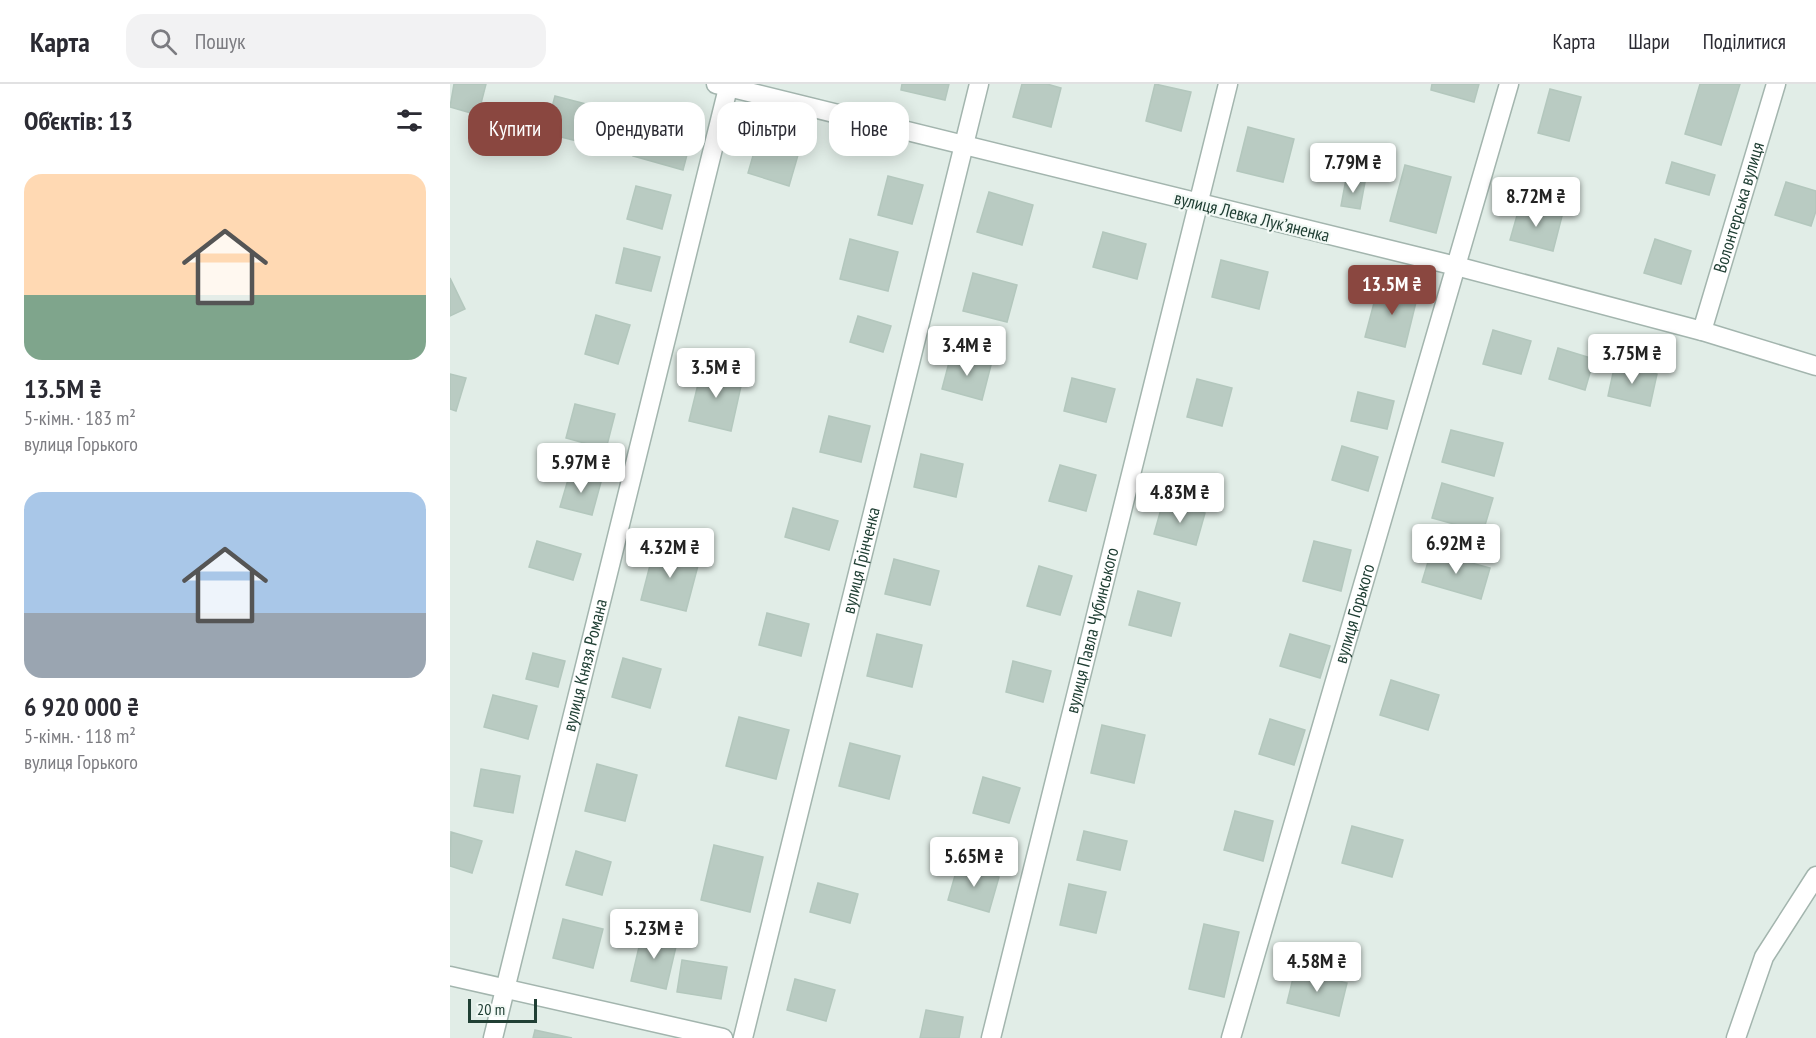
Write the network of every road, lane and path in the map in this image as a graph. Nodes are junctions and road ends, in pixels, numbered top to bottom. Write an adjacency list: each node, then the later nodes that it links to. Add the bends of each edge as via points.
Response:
1 (979, 84): 6 (street, вулиця Грінченка)
2 (1228, 84): 7 (street, вулиця Павла Чубинського)
3 (1509, 84): 8 (street, вулиця Горького)
4 (1776, 84): 9 (street, Волонтерська вулиця)
5 (724, 85): 6 (street, вулиця Левка Лукʼяненка); 13 (street, вулиця Князя Романа)
6 (963, 144): 7 (street, вулиця Левка Лукʼяненка); 16 (street, вулиця Грінченка)
7 (1197, 204): 8 (street, вулиця Левка Лукʼяненка); 17 (street, вулиця Павла Чубинського)
8 (1456, 266): 9 (street, вулиця Левка Лукʼяненка); 18 (street, вулиця Горького)
9 (1702, 331): 10 (street, вулиця Левка Лукʼяненка)
10 (1816, 366)
11 (1816, 876): 19 (street, via 1764,957)
12 (450, 976): 13 (street)
13 (503, 990): 14 (street, вулиця Князя Романа); 15 (street)
14 (493, 1038)
15 (723, 1038)
16 (743, 1038)
17 (991, 1038)
18 (1231, 1038)
19 (1736, 1038)

